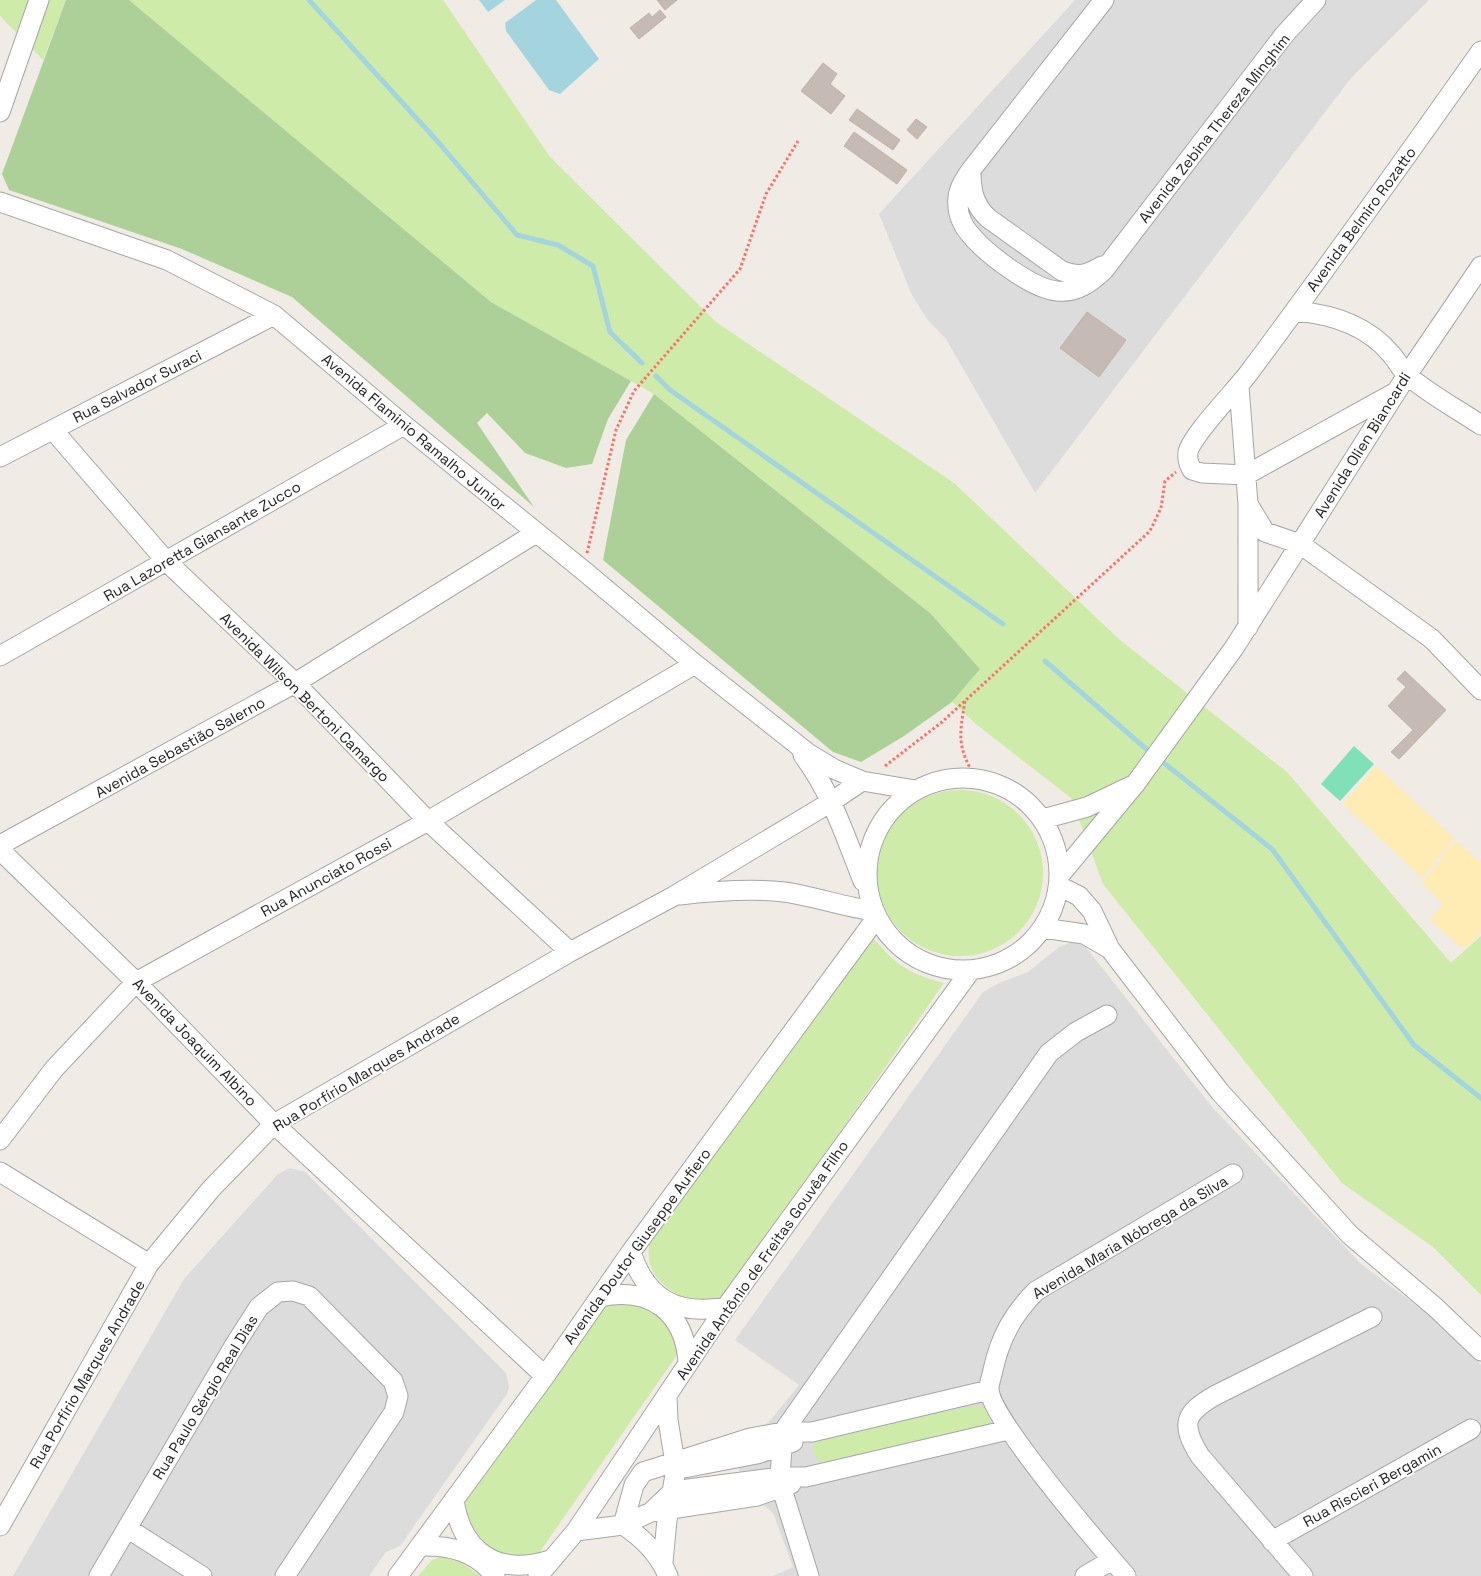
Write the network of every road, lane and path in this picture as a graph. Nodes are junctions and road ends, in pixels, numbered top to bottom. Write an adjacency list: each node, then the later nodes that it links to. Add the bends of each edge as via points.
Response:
1 (39, 0): 5 (street)
2 (1104, 0): 7 (street)
3 (1316, 0): 9 (street, Avenida Zebina Thereza Minghim, via 1284,35)
4 (1480, 54): 11 (street, Avenida Belmiro Rozatto)
5 (0, 112)
6 (798, 141): 26 (path, via 766,194 740,269 634,391 616,430)
7 (971, 170): 9 (street, via 972,192 980,210 1062,271 1074,275 1087,274); 9 (street, via 962,184 957,203 968,232 981,246 1041,288 1059,292 1085,287)
8 (0, 202): 12 (street, Avenida Flaminio Ramalho Junior, via 167,260)
9 (1114, 258)
10 (1481, 266): 13 (street, Avenida Olien Biancardi)
11 (1295, 311): 13 (street, via 1322,314 1348,322 1391,353); 14 (street, Avenida Belmiro Rozatto)
12 (274, 315): 16 (street, Avenida Flaminio Ramalho Junior); 18 (street, Rua Salvador Suraci)
13 (1406, 375): 15 (street, Avenida Olien Biancardi); 17 (street)
14 (1239, 386): 20 (street); 20 (street, Avenida Belmiro Rozatto, via 1194,440 1187,462 1192,470 1202,473)
15 (1396, 392): 20 (street); 24 (street, Avenida Olien Biancardi)
16 (404, 425): 23 (street, Avenida Flaminio Ramalho Junior); 25 (street, Rua Lazoretta Giansante Zucco)
17 (1481, 425)
18 (53, 430): 19 (street, Rua Salvador Suraci); 25 (street, Avenida Wilson Bertoni Camargo)
19 (0, 457)
20 (1246, 476): 22 (street)
21 (1166, 480): 32 (path, via 1161,508 1150,531)
22 (1248, 504): 24 (street, via 1265,532); 27 (street)
23 (536, 534): 26 (street, Avenida Flaminio Ramalho Junior); 30 (street, Avenida Sebastião Salerno)
24 (1300, 544): 27 (street, Avenida Olien Biancardi); 31 (street, via 1432,639)
25 (166, 561): 28 (street, Rua Lazoretta Giansante Zucco); 30 (street, Avenida Wilson Bertoni Camargo)
26 (584, 571): 29 (street, Avenida Flaminio Ramalho Junior)
27 (1248, 627): 36 (street, Avenida Olien Biancardi)
28 (0, 656)
29 (695, 664): 33 (street, Avenida Flaminio Ramalho Junior); 40 (street, Rua Anunciato Rossi)
30 (295, 684): 40 (street, Avenida Wilson Bertoni Camargo); 41 (street, Avenida Sebastião Salerno)
31 (1481, 690)
32 (965, 701): 34 (path, via 959,739 965,760); 35 (path, via 889,764)
33 (787, 734): 35 (street, Avenida Flaminio Ramalho Junior, via 834,769); 38 (street, Avenida Flaminio Ramalho Junior, via 817,774)
34 (976, 778): 37 (street, via 948,779); 39 (street, via 1006,788 1026,801)
35 (862, 780): 37 (street, Avenida Flaminio Ramalho Junior); 38 (street, Rua Porfírio Marques Andrade)
36 (1139, 780): 39 (street, Avenida Olien Biancardi, via 1087,807); 43 (street, Avenida Olien Biancardi)
37 (914, 790): 45 (street, via 884,817 874,835 866,874)
38 (831, 802): 44 (street, Rua Porfírio Marques Andrade); 45 (street, Avenida Flaminio Ramalho Junior, via 844,828)
39 (1042, 819): 43 (street, via 1056,846)
40 (428, 821): 48 (street, Avenida Wilson Bertoni Camargo); 50 (street, Rua Anunciato Rossi)
41 (0, 845)
42 (0, 850): 50 (street, Avenida Joaquim Albino)
43 (1059, 880): 46 (street, Avenida Flaminio Ramalho Junior, via 1053,908); 47 (street, via 1092,911)
44 (674, 896): 45 (street, Rua Porfírio Marques Andrade, via 728,891 784,892 848,908); 48 (street, Rua Porfírio Marques Andrade)
45 (873, 908): 49 (street, Avenida Flaminio Ramalho Junior, via 893,940 916,958 942,968); 56 (street, Avenida Doutor Giuseppe Aufiero)
46 (1043, 928): 47 (street, via 1084,934); 49 (street, Avenida Flaminio Ramalho Junior, via 1024,949 999,963)
47 (1110, 949): 61 (street, via 1220,1092 1350,1235)
48 (570, 952): 52 (street, Rua Porfírio Marques Andrade)
49 (971, 970): 59 (street, Avenida Antônio de Freitas Gouvêa Filho)
50 (136, 982): 52 (street, Avenida Joaquim Albino); 53 (street, Rua Anunciato Rossi, via 54,1069)
51 (1107, 1015): 68 (street, via 1076,1032 1049,1053)
52 (274, 1124): 57 (street, Rua Porfírio Marques Andrade, via 210,1189); 63 (street, Avenida Joaquim Albino)
53 (0, 1140)
54 (0, 1172): 57 (street)
55 (1233, 1174): 64 (street, Avenida Maria Nóbrega da Silva, via 1036,1291 1008,1326 997,1351)
56 (631, 1252): 58 (street, Avenida Doutor Giuseppe Aufiero); 59 (street, via 641,1277 665,1301 684,1309)
57 (150, 1264): 72 (street, Rua Porfírio Marques Andrade)
58 (600, 1297): 62 (street, via 632,1294 662,1306 682,1332); 63 (street, Avenida Doutor Giuseppe Aufiero)
59 (726, 1307): 62 (street, Avenida Antônio de Freitas Gouvêa Filho)
60 (1372, 1317): 78 (street, via 1198,1406 1189,1415 1189,1438 1200,1456)
61 (1481, 1351)
62 (688, 1363): 65 (street, Avenida Antônio de Freitas Gouvêa Filho)
63 (545, 1376): 71 (street, Avenida Doutor Giuseppe Aufiero)
64 (989, 1390): 67 (street); 68 (street, via 812,1432)
65 (666, 1397): 69 (street); 77 (street, Avenida Antônio de Freitas Gouvêa Filho)
66 (1471, 1429): 78 (street, Rua Riscieri Bergamin)
67 (1008, 1430): 68 (street, via 806,1477); 81 (street)
68 (782, 1461): 69 (street, via 750,1438); 70 (street); 73 (street, via 757,1496); 89 (street)
69 (671, 1465): 70 (street); 74 (street, via 643,1472 634,1485)
70 (673, 1491): 73 (street)
71 (454, 1500): 79 (street, Avenida Doutor Giuseppe Aufiero); 80 (street, via 457,1519 465,1536 478,1551 494,1561 512,1566 532,1566)
72 (6, 1502): 75 (street, Rua Porfírio Marques Andrade)
73 (661, 1511): 74 (street); 82 (street)
74 (623, 1524): 77 (street); 82 (street, via 640,1536)
75 (0, 1526)
76 (127, 1528): 83 (street, Rua Paulo Sérgio Real Dias); 84 (street); 85 (street, Rua Paulo Sérgio Real Dias, via 259,1308 278,1292 293,1291 309,1296 394,1381 398,1396 394,1412)
77 (576, 1531): 80 (street, Avenida Antônio de Freitas Gouvêa Filho)
78 (1272, 1541): 92 (street)
79 (421, 1546): 86 (street, Avenida Doutor Giuseppe Aufiero); 87 (street, via 457,1549 473,1556)
80 (550, 1560): 88 (street, Avenida Antônio de Freitas Gouvêa Filho)
81 (1112, 1560): 90 (street); 91 (street)
82 (665, 1569)
83 (99, 1576)
84 (202, 1576)
85 (285, 1576)
86 (398, 1576)
87 (495, 1576)
88 (538, 1576)
89 (809, 1576)
90 (1085, 1576)
91 (1126, 1576)
92 (1303, 1576)

